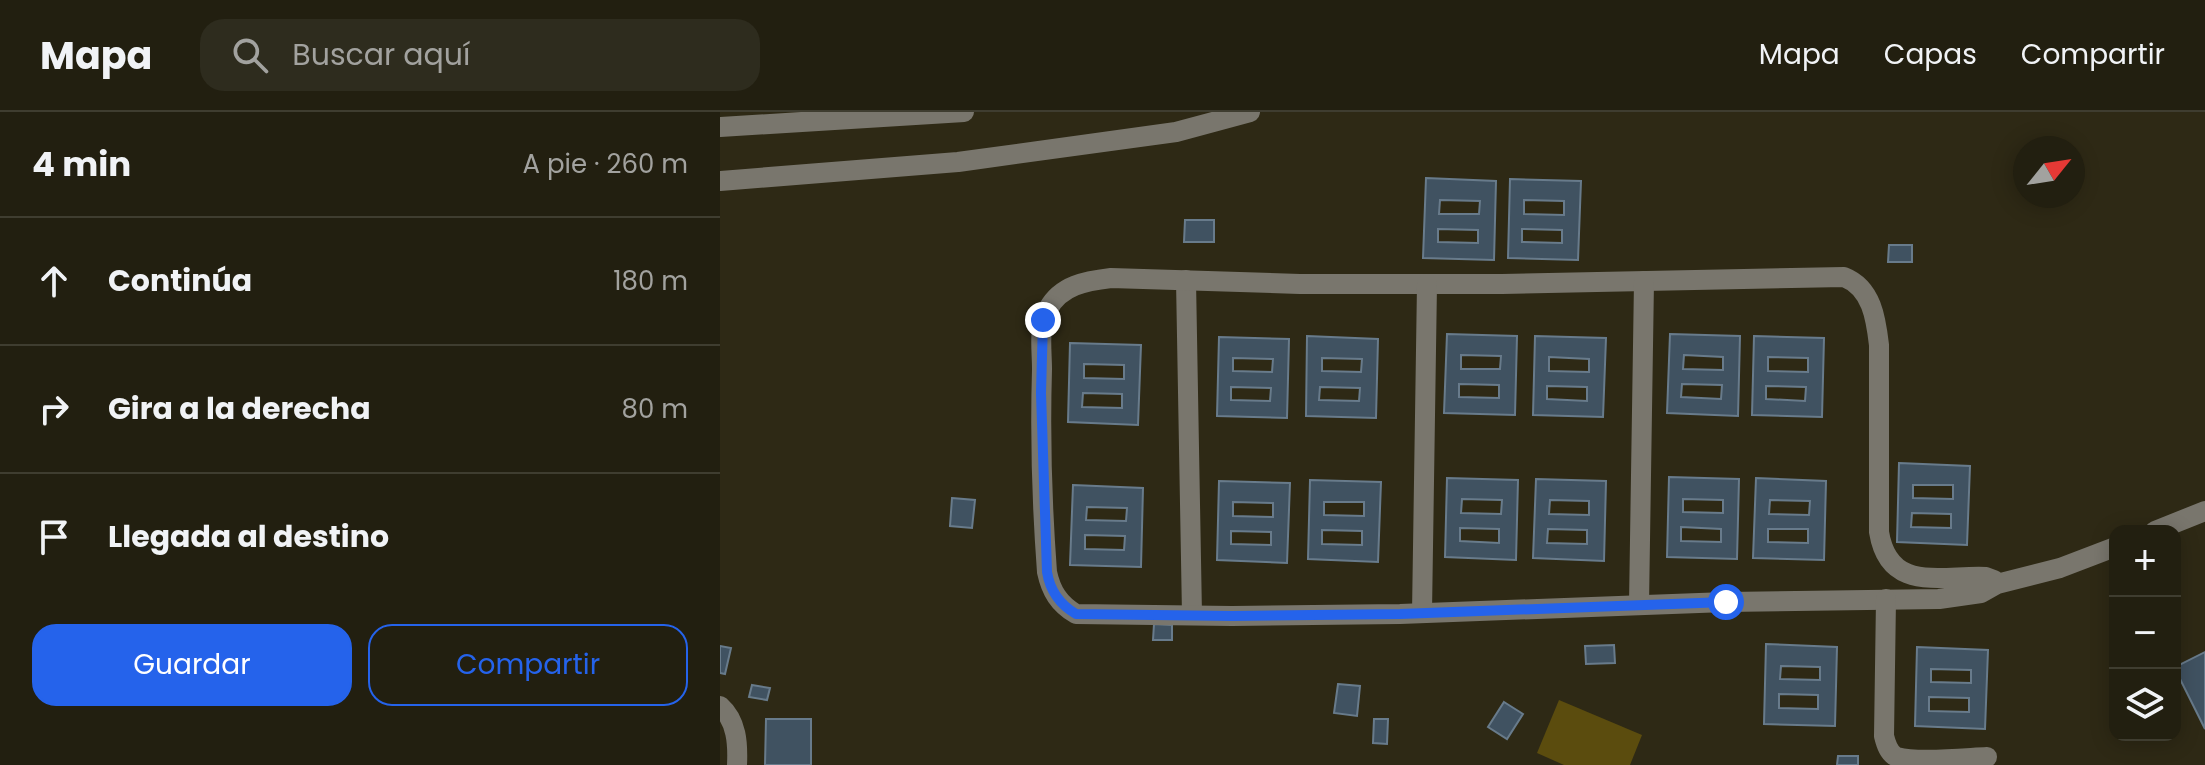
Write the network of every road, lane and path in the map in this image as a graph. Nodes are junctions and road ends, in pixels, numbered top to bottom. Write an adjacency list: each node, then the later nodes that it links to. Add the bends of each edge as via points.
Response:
1 (964, 112): 3 (street)
2 (1250, 112): 4 (street, via 1176,132 958,162)
3 (720, 127)
4 (720, 181)
5 (1186, 280): 7 (street); 15 (street); 15 (street, via 1111,278 1078,284 1060,294 1043,320 1041,407 1047,572 1056,597 1076,614)
6 (1644, 281): 7 (street); 11 (street, via 1839,277 1858,284 1871,305 1879,345 1881,548 1897,569 1911,575 1986,577); 13 (street)
7 (1427, 284): 14 (street)
8 (2205, 511): 9 (street)
9 (2170, 525)
10 (2109, 549): 11 (street)
11 (1997, 584): 12 (street, via 1974,595)
12 (1886, 599): 13 (street); 17 (street, via 1884,736 1890,751 1897,757 1926,759)
13 (1639, 605): 14 (street)
14 (1422, 613): 15 (street)
15 (1192, 615)
16 (720, 706): 18 (street, via 736,734)
17 (1987, 757)
18 (737, 765)

